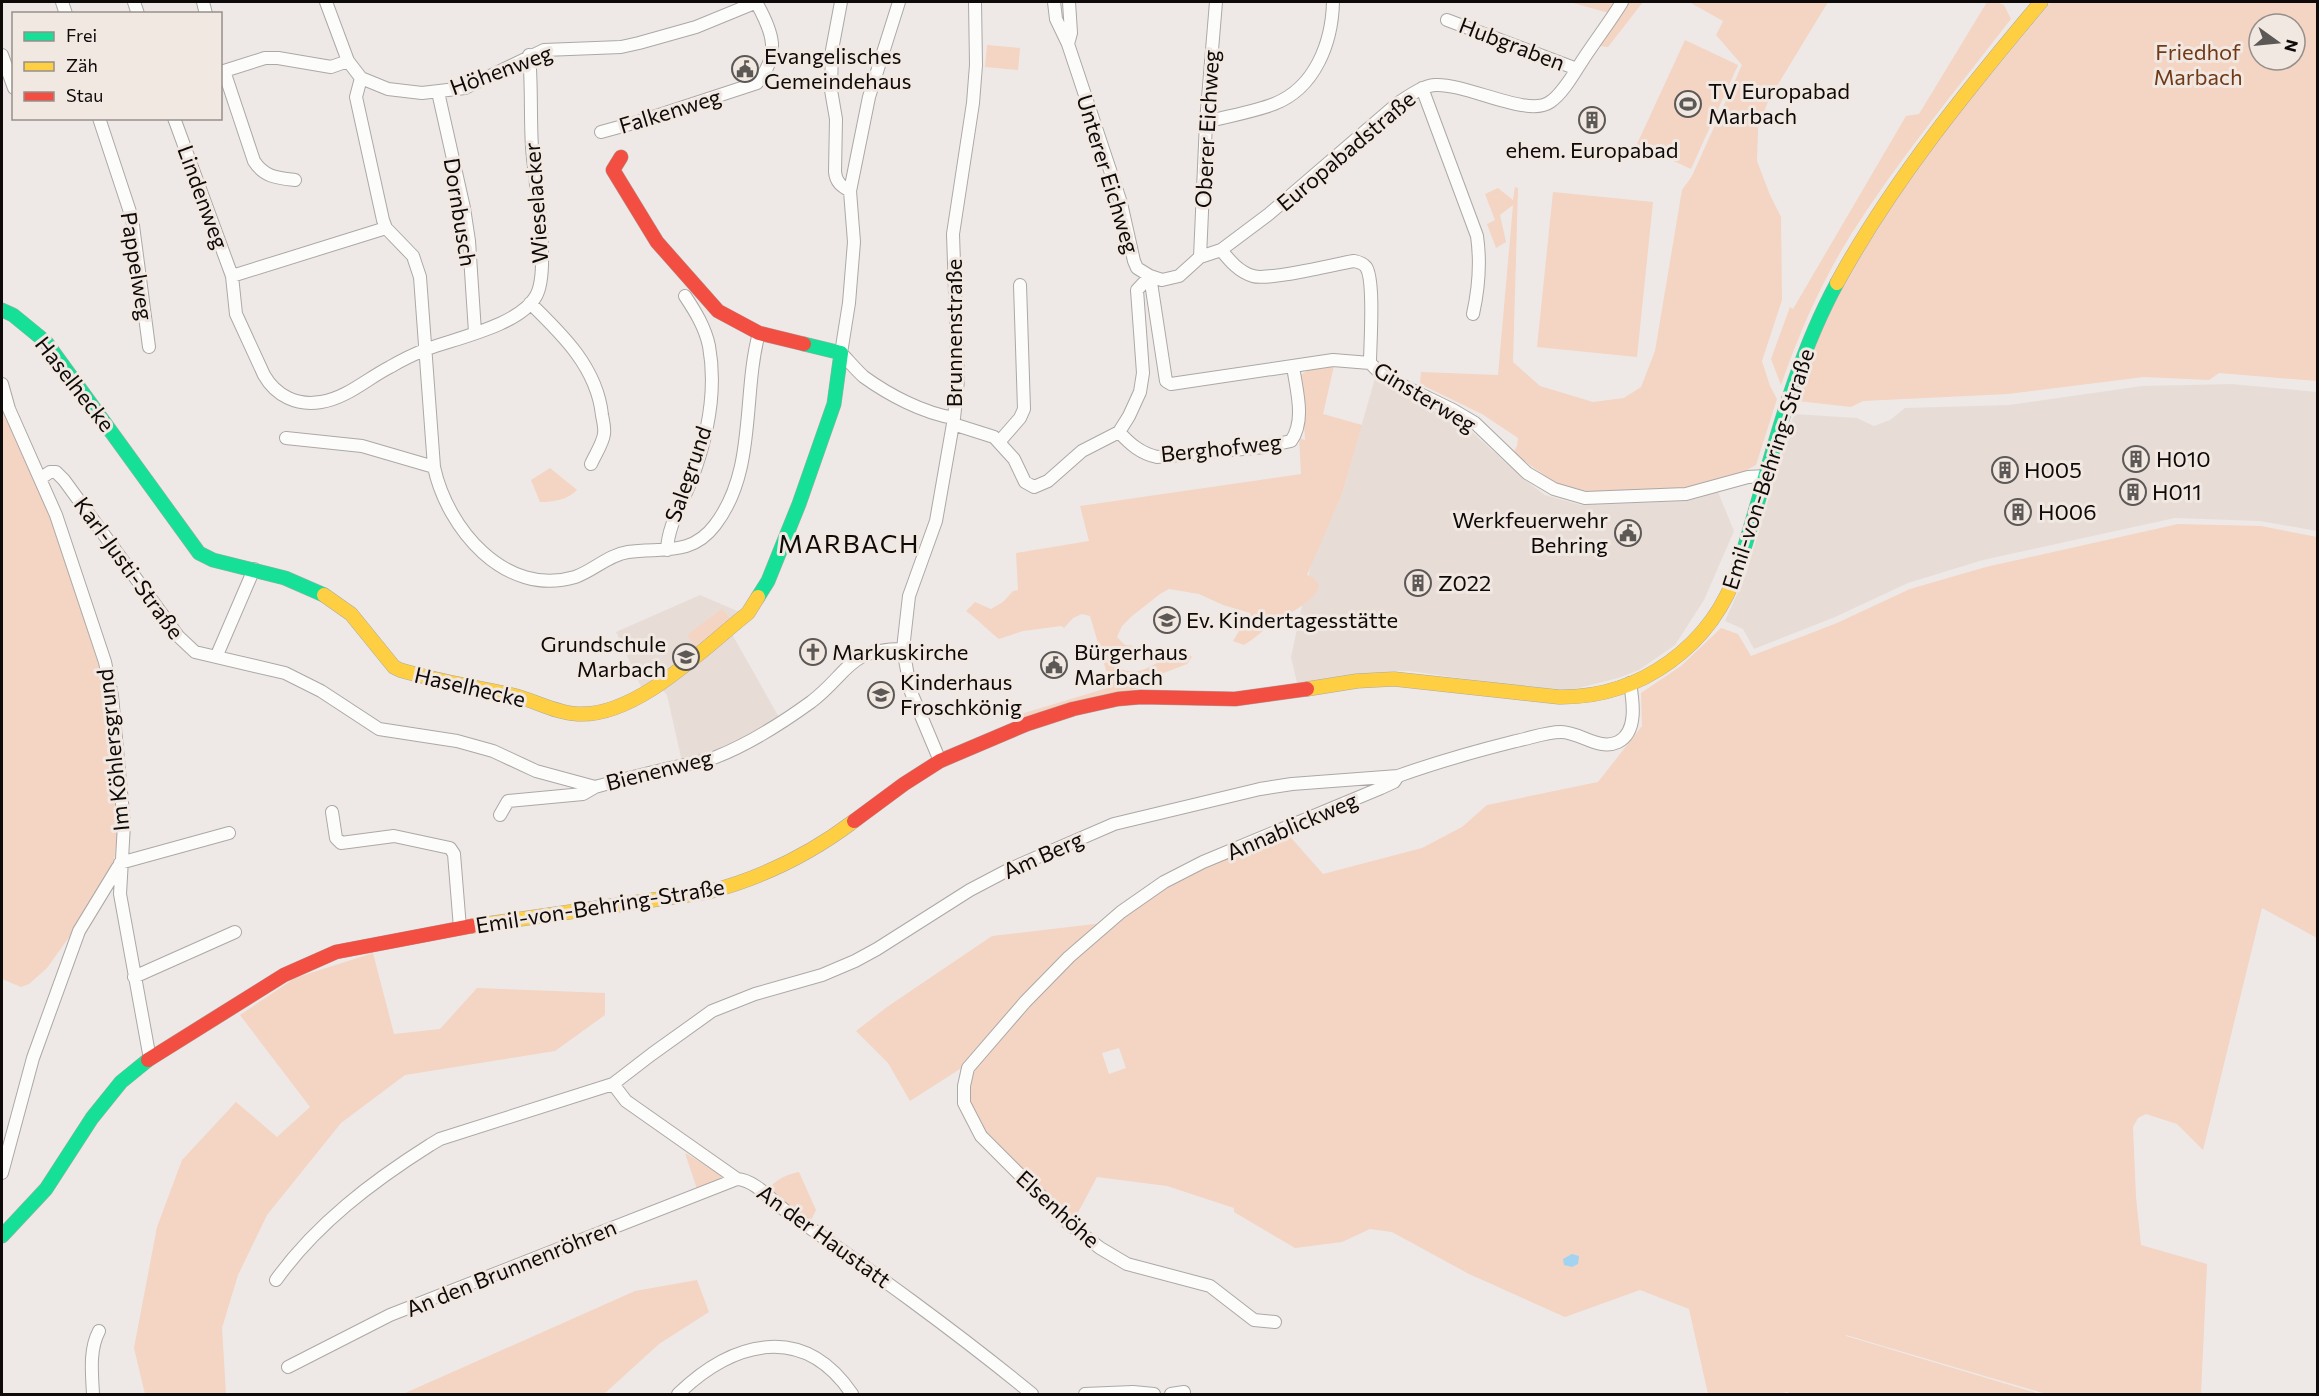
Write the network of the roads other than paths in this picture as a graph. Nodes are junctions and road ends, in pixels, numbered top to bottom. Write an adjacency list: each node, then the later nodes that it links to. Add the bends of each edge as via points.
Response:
1 (326, 2): 16 (street)
2 (756, 2): 14 (street, Höhenweg, via 696,27 639,43 555,48); 26 (street, Falkenweg, via 773,44 767,67 757,83)
3 (841, 2): 29 (street, via 832,50 831,90 836,119 836,179)
4 (899, 2): 29 (street, via 869,97)
5 (975, 2): 48 (street, Brunnenstraße, via 973,103 953,234 957,380)
6 (1054, 2): 13 (street, Unterer Eichweg, via 1056,19)
7 (1069, 2): 13 (street, Unterer Eichweg)
8 (1216, 2): 25 (street, Oberer Eichweg)
9 (1333, 2): 25 (street, via 1325,50 1300,88 1273,105)
10 (1622, 2): 18 (street, Europabadstraße)
11 (2041, 2): 54 (main road, Emil-von-Behring-Straße, via 1947,119 1862,238 1822,312 1798,369)
12 (1447, 20): 18 (street, Hubgraben)
13 (1068, 44): 34 (street, Unterer Eichweg, via 1121,203 1134,261 1137,268)
14 (529, 55): 22 (street, Höhenweg, via 465,88); 37 (street, Wieselacker, via 532,145 543,254 537,295)
15 (2, 56): 20 (street)
16 (348, 61): 17 (street, via 331,67 265,58); 19 (street)
17 (222, 66): 28 (street, via 258,168 274,177)
18 (1577, 69): 21 (street, Europabadstraße, via 1550,103 1532,107 1468,88)
19 (361, 78): 22 (street, Höhenweg, via 388,89); 30 (street, via 356,98)
20 (12, 83)
21 (1422, 88): 31 (street, Europabadstraße, via 1398,103); 39 (street, via 1478,236 1479,287)
22 (438, 92): 40 (street, Dornbusch, via 464,208)
23 (100, 120): 42 (street, Pappelweg, via 132,218)
24 (175, 120): 33 (street, Lindenweg)
25 (1206, 122): 32 (street, Oberer Eichweg)
26 (601, 132)
27 (621, 157): 41 (main road, via 613,170 657,242 718,311)
28 (295, 180)
29 (850, 191): 44 (street, via 854,242)
30 (386, 228): 33 (street); 43 (street, via 412,256 420,277)
31 (1221, 250): 32 (street, Europabadstraße); 45 (street, via 1237,268 1254,277 1354,261 1365,266 1370,285)
32 (1200, 257): 34 (street, Unterer Eichweg, via 1179,276 1162,280)
33 (231, 276): 43 (street, via 236,314 264,375 281,396 314,403 333,399)
34 (1150, 276): 46 (street, Ginsterweg, via 1167,381 1171,384); 49 (street, via 1137,290 1143,355 1140,392)
35 (1020, 285): 51 (street, via 1023,409)
36 (685, 296): 56 (street, Salegrund, via 709,345 711,399 699,457 672,521)
37 (530, 303): 40 (street, via 516,315); 52 (street, via 578,354 601,402 604,435)
38 (2, 310): 57 (main road, Haselhecke, via 46,342 200,553 213,560)
39 (1473, 314)
40 (475, 332): 43 (street)
41 (759, 333): 44 (main road); 56 (street, via 734,494 708,534 678,550)
42 (149, 347)
43 (425, 350): 53 (street)
44 (841, 353): 48 (street, via 863,376 895,396); 57 (main road, Haselhecke, via 834,404 768,581 748,613 641,697 598,712 573,714 400,670 340,603 319,591)
45 (1370, 363): 46 (street, Ginsterweg, via 1333,360); 54 (street, Ginsterweg, via 1383,376 1474,423 1527,473 1554,489 1585,498 1686,494)
46 (1293, 366): 49 (street, Berghofweg, via 1299,431 1291,441 1253,449 1157,457 1131,445)
47 (2, 384): 55 (street, Im Köhlersgrund)
48 (954, 421): 51 (street); 58 (street, Brunnenstraße, via 936,522 909,596)
49 (1119, 432): 51 (street, via 1082,451 1048,482 1034,487 1025,482 1014,459)
50 (286, 438): 53 (street, via 362,446)
51 (999, 442)
52 (591, 464)
53 (434, 467): 56 (street, via 444,499 462,531 492,561 521,577 544,581 575,577 625,552)
54 (1766, 476): 60 (main road, Emil-von-Behring-Straße, via 1734,580 1708,625 1680,657)
55 (40, 478): 59 (street, Karl-Justi-Straße, via 56,472 178,636 195,652); 67 (street, Im Köhlersgrund, via 105,662 124,824)
56 (667, 550)
57 (254, 569): 59 (street)
58 (903, 649): 61 (street, Brunnenstraße, via 911,692); 63 (street, Bienenweg, via 860,657 780,724 715,758)
59 (217, 655): 63 (street, Karl-Justi-Straße, via 285,673 380,729 458,741 494,751 536,771)
60 (1630, 683): 61 (main road, Emil-von-Behring-Straße, via 1571,697 1390,679 1247,699 1118,699 1023,727); 62 (street, Annablickweg, via 1631,724 1618,742 1603,745 1577,734 1558,732 1465,753)
61 (940, 761): 68 (main road, Emil-von-Behring-Straße, via 820,845 768,873 708,892)
62 (1398, 776): 72 (street, Annablickweg, via 1381,788 1164,882 1121,912 1069,957); 73 (street, Am Berg, via 1260,789 1114,824 1010,868 855,961 712,1011)
63 (595, 787): 65 (street, Bienenweg, via 583,794 508,801)
64 (332, 812): 68 (street, via 336,838 341,843 394,836 450,848 454,854)
65 (500, 815)
66 (229, 833): 67 (street)
67 (120, 863): 70 (street, Im Köhlersgrund, via 120,894); 74 (street, via 79,931 33,1058)
68 (460, 928): 71 (main road, Emil-von-Behring-Straße, via 336,952 284,975)
69 (235, 932): 70 (street)
70 (134, 977): 71 (street, Im Köhlersgrund)
71 (150, 1059): 76 (main road, Emil-von-Behring-Straße, via 121,1082 45,1189)
72 (968, 1068): 78 (street, Elsenhöhe, via 964,1102 981,1136 1068,1223 1127,1264 1210,1286 1254,1320)
73 (613, 1084): 75 (street, An der Haustatt, via 626,1101); 77 (street, via 440,1139 360,1194 291,1259)
74 (2, 1173)
75 (737, 1179): 80 (street, An den Brunnenröhren, via 390,1316); 84 (street, An der Haustatt, via 749,1182 869,1268)
76 (2, 1236)
77 (276, 1280)
78 (1275, 1322)
79 (99, 1331): 81 (street, via 92,1354)
80 (288, 1367)
81 (93, 1395)
82 (678, 1395): 83 (street, via 720,1362 772,1345 798,1349 813,1357 838,1377)
83 (852, 1395)
84 (1032, 1395)
85 (1085, 1395): 86 (street)
86 (1154, 1395)

